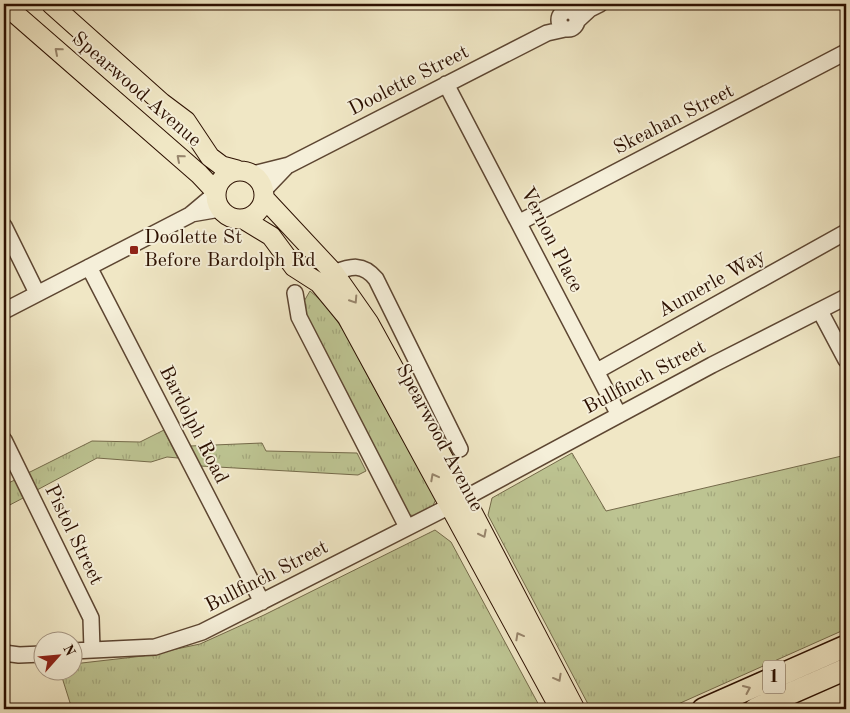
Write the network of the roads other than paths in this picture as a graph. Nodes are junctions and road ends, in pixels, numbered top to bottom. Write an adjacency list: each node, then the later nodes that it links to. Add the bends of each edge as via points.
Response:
1 (4, 4): 8 (main road, Spearwood Avenue, one-way to 1, via 199,174)
2 (50, 4): 7 (main road, Spearwood Avenue, via 186,121 210,157)
3 (595, 7): 4 (street, Doolette Street)
4 (565, 14): 6 (street, Doolette Street, via 547,33)
5 (845, 57): 10 (street, Skeahan Street)
6 (446, 84): 7 (street, Doolette Street); 10 (street, Vernon Place)
7 (255, 183): 8 (main road, via 222,177); 9 (main road, via 257,212); 14 (main road, Spearwood Avenue)
8 (217, 198): 9 (main road, Spearwood Avenue, via 230,217); 13 (street)
9 (242, 219): 25 (main road, Spearwood Avenue, one-way to 9, via 347,317 319,283 294,267 270,236)
10 (520, 222): 21 (street, Vernon Place)
11 (4, 226): 15 (street)
12 (846, 232): 21 (street, Aumerle Way)
13 (88, 267): 15 (street); 27 (street, Bardolph Road)
14 (334, 273): 24 (street, Spearwood Avenue, via 356,266 370,272 376,279); 25 (main road, Spearwood Avenue, one-way to 25, via 387,354)
15 (37, 293): 18 (street)
16 (295, 293): 26 (street, via 299,317)
17 (846, 297): 19 (street, Bullfinch Street)
18 (4, 310)
19 (820, 311): 20 (street); 22 (street, Bullfinch Street)
20 (846, 360)
21 (597, 371): 22 (street, Vernon Place)
22 (619, 415): 25 (street, Bullfinch Street)
23 (4, 440): 30 (street, Pistol Street, via 91,618)
24 (460, 449)
25 (457, 502): 26 (street, Bullfinch Street); 34 (main road, Spearwood Avenue, one-way to 25, via 517,634); 35 (main road, Spearwood Avenue, one-way to 35)
26 (407, 527): 27 (street, Bullfinch Street)
27 (262, 602): 30 (street, Bullfinch Street, via 202,632 155,647)
28 (846, 646): 36 (highway, 1, one-way to 28)
29 (82, 650): 30 (street, Bullfinch Street)
30 (92, 650)
31 (4, 653): 32 (street)
32 (32, 654)
33 (846, 669): 37 (highway, 1)
34 (560, 709)
35 (575, 709)
36 (702, 709)
37 (755, 709)

